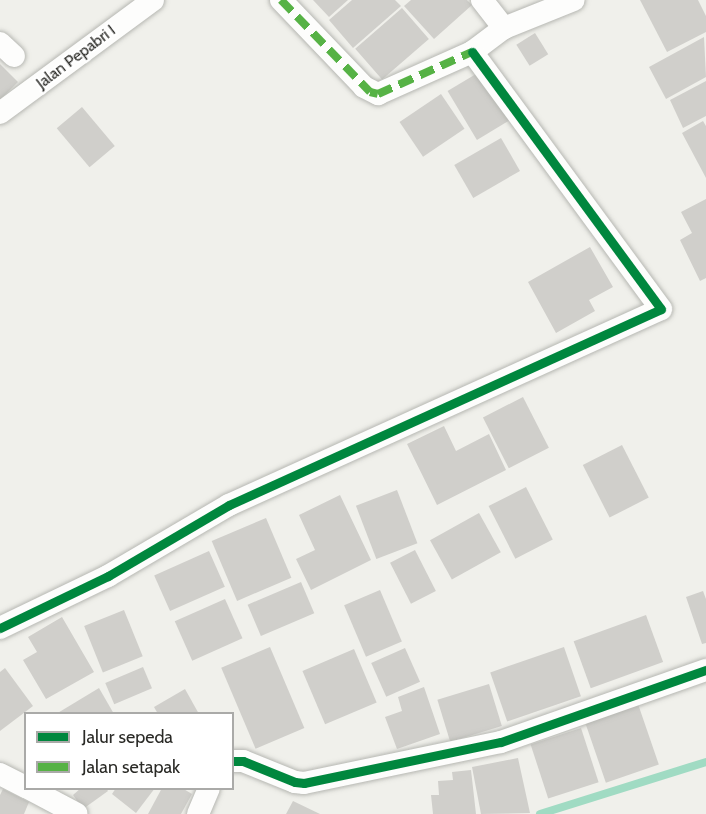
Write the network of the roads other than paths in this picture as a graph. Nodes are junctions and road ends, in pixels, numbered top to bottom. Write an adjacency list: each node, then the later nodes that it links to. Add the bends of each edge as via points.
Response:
1 (153, 0): 7 (street, Jalan Pepabri I)
2 (281, 0): 6 (street, via 370,92 378,94)
3 (482, 0): 5 (street)
4 (574, 0): 5 (street)
5 (504, 27): 6 (street)
6 (472, 51): 8 (street, via 661,309 229,506 108,576)
7 (0, 113)
8 (0, 628)
9 (706, 670): 10 (street, via 501,742 304,783 243,760)
10 (234, 761)
11 (0, 774): 12 (street)
12 (24, 787)
13 (30, 790): 15 (street)
14 (209, 790): 16 (street)
15 (77, 814)
16 (198, 814)

